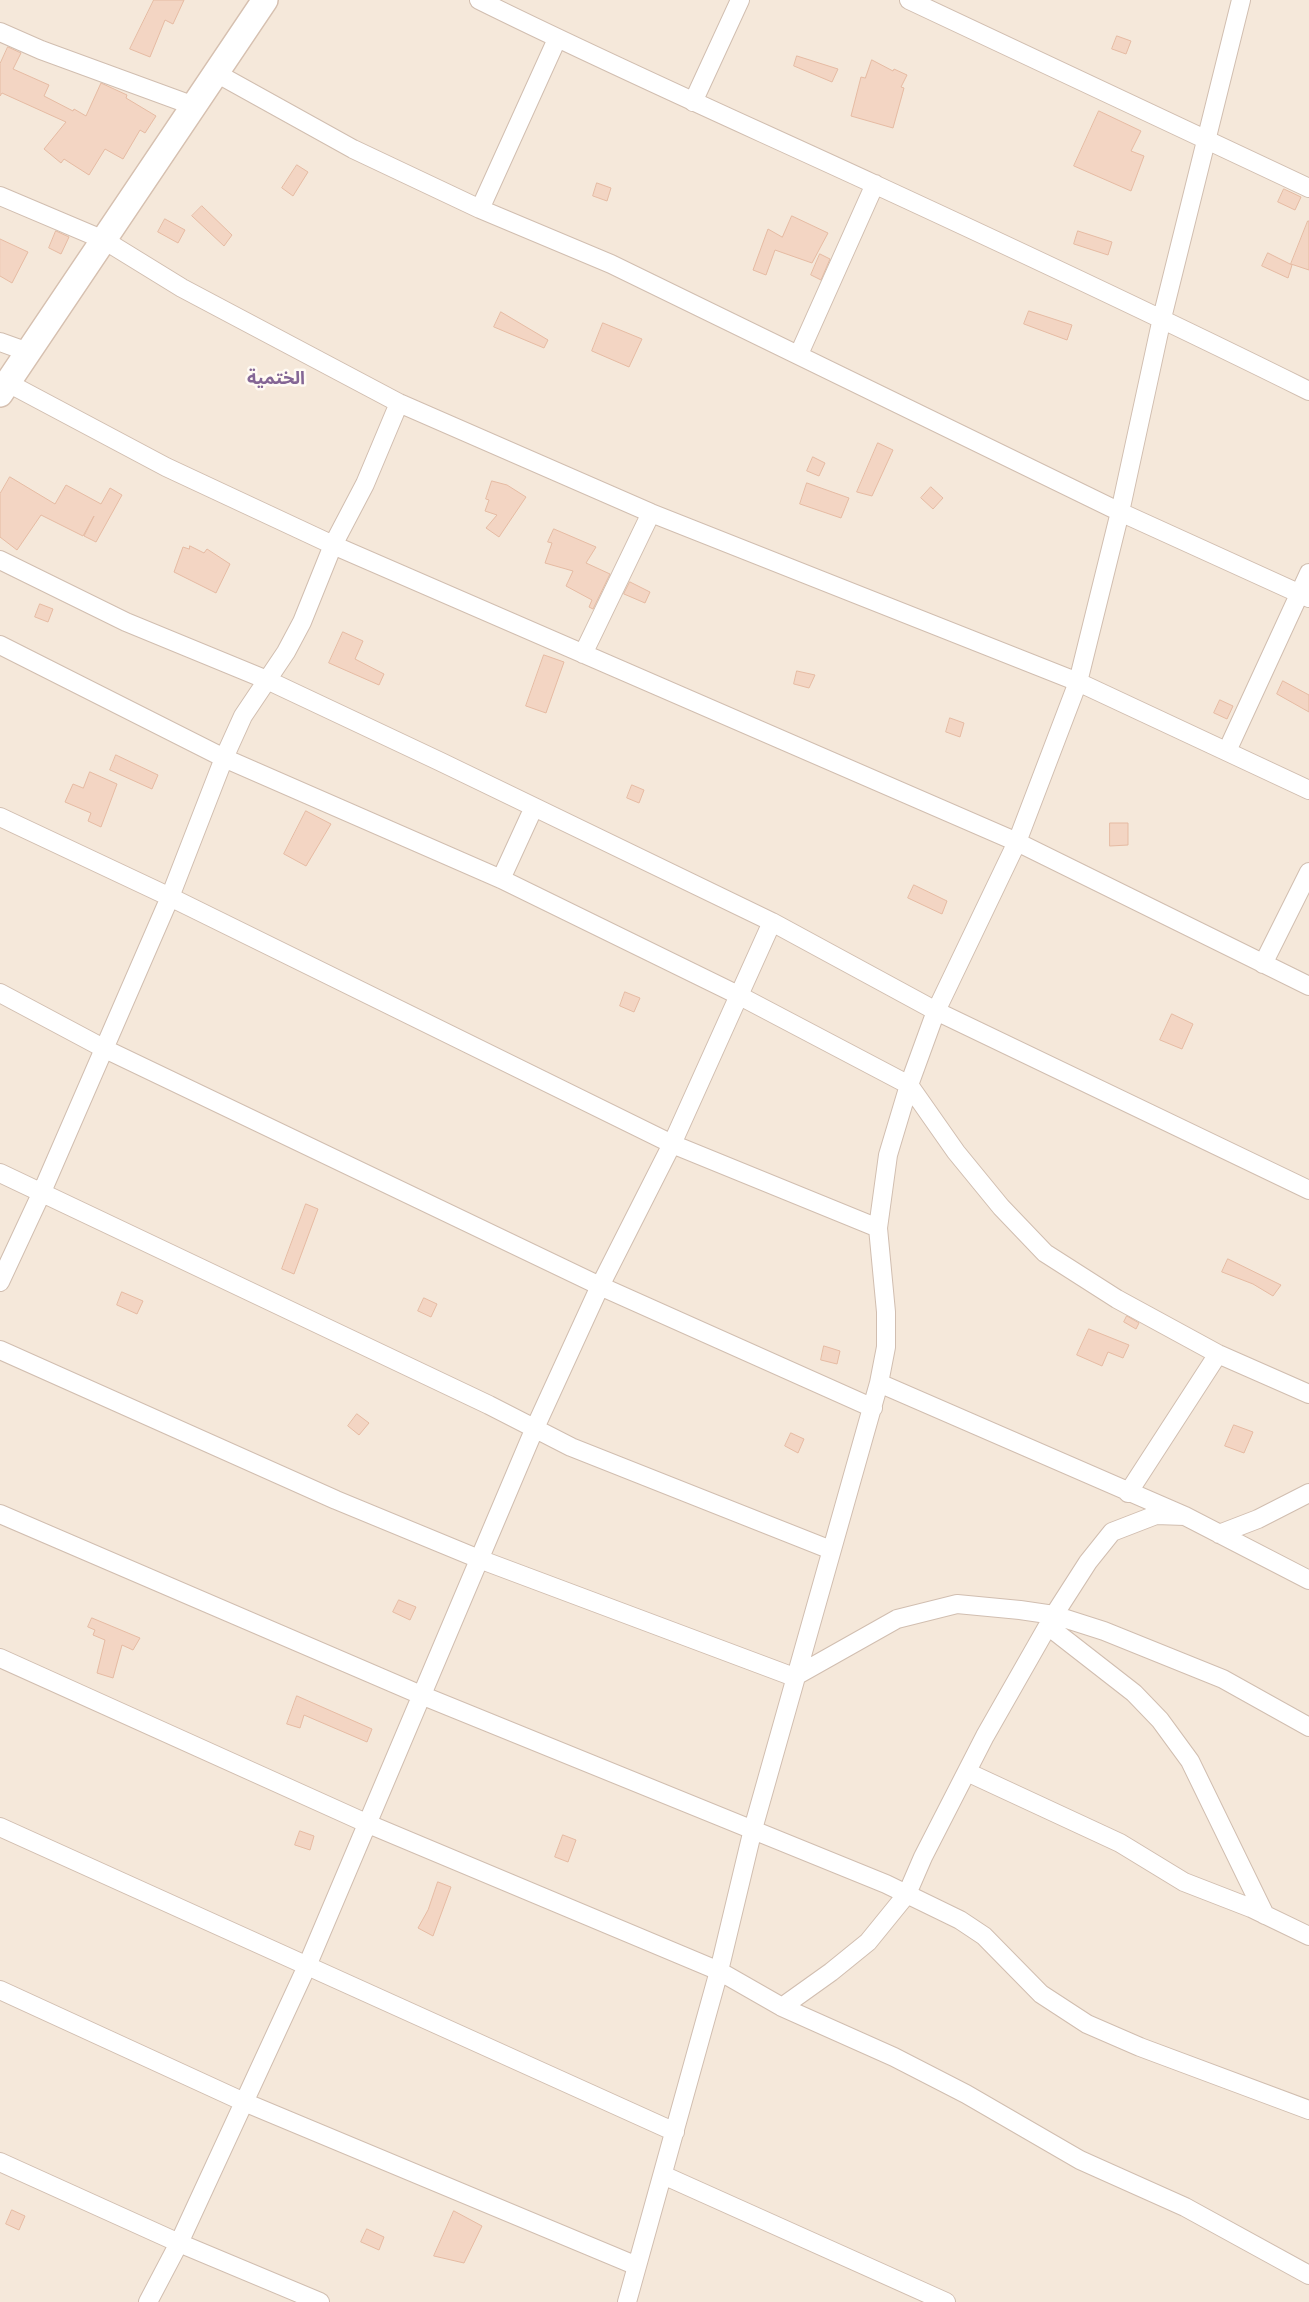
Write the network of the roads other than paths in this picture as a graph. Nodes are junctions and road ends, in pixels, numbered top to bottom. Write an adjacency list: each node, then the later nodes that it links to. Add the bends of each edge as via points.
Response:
1 (265, 0): 8 (street)
2 (479, 0): 7 (street)
3 (740, 0): 9 (street)
4 (909, 0): 11 (street)
5 (1241, 0): 11 (street)
6 (0, 32): 10 (street)
7 (557, 39): 9 (street); 15 (street)
8 (216, 73): 10 (street); 15 (street, via 353,149)
9 (693, 102): 12 (street)
10 (194, 106): 16 (street)
11 (1204, 140): 13 (street); 17 (street)
12 (874, 184): 17 (street); 20 (street)
13 (1309, 188)
14 (0, 196): 16 (street)
15 (480, 209): 20 (street, via 612,264)
16 (104, 240): 19 (street); 23 (street, via 182,288)
17 (1162, 318): 22 (street); 24 (street)
18 (0, 342): 19 (street)
19 (28, 352): 21 (street)
20 (798, 354): 24 (street)
21 (4, 388): 26 (street)
22 (1309, 391)
23 (399, 403): 25 (street); 26 (street, via 365,484)
24 (1120, 512): 29 (street); 33 (street)
25 (651, 513): 31 (street); 33 (street)
26 (333, 545): 31 (street); 32 (street, via 302,622)
27 (0, 560): 32 (street, via 126,622)
28 (1309, 573): 29 (street)
29 (1304, 596): 34 (street)
30 (0, 645): 35 (street)
31 (583, 654): 39 (street)
32 (267, 680): 35 (street, via 243,716); 37 (street)
33 (1078, 682): 34 (street); 39 (street)
34 (1227, 751): 36 (street)
35 (224, 758): 41 (street); 42 (street)
36 (1309, 790)
37 (534, 807): 41 (street); 43 (street)
38 (0, 817): 42 (street)
39 (1017, 842): 44 (street); 48 (street)
40 (1309, 872): 44 (street)
41 (501, 879): 47 (street)
42 (170, 897): 49 (street); 51 (street)
43 (772, 922): 47 (street); 48 (street)
44 (1263, 964): 45 (street)
45 (1309, 986)
46 (0, 993): 49 (street)
47 (738, 995): 50 (street); 51 (street)
48 (936, 1010): 50 (street); 53 (street)
49 (105, 1049): 54 (street); 57 (street)
50 (909, 1085): 55 (street, via 888,1155); 59 (street, via 956,1152 1001,1207 1045,1252 1116,1299)
51 (672, 1144): 55 (street); 57 (street)
52 (0, 1173): 54 (street)
53 (1309, 1190)
54 (41, 1194): 56 (street); 63 (street, via 489,1404)
55 (878, 1228): 60 (street, via 886,1312 886,1347)
56 (0, 1282)
57 (600, 1286): 62 (street); 63 (street)
58 (0, 1350): 70 (street, via 336,1500)
59 (1218, 1354): 61 (street); 64 (street)
60 (879, 1383): 62 (street); 64 (street)
61 (1309, 1394)
62 (873, 1408): 69 (street)
63 (534, 1430): 69 (street, via 626,1470); 70 (street)
64 (1128, 1493): 67 (street)
65 (1309, 1493): 68 (street, via 1258,1519)
66 (0, 1514): 75 (street)
67 (1185, 1516): 68 (street); 72 (street, via 1156,1515 1112,1532 1088,1562)
68 (1219, 1534): 71 (street)
69 (831, 1550): 74 (street)
70 (479, 1559): 74 (street); 75 (street)
71 (1309, 1580)
72 (1051, 1621): 74 (street, via 957,1604 897,1620); 76 (street, via 1104,1631 1223,1679); 77 (street); 82 (street, via 1134,1693 1160,1720 1190,1761)
73 (0, 1658): 78 (street)
74 (794, 1678): 80 (street)
75 (421, 1695): 78 (street); 80 (street)
76 (1309, 1727)
77 (967, 1772): 81 (street); 82 (street, via 1120,1843 1184,1882)
78 (366, 1823): 84 (street); 85 (street)
79 (0, 1828): 84 (street)
80 (753, 1828): 81 (street); 85 (street)
81 (907, 1894): 87 (street, via 868,1942); 89 (street, via 960,1920 984,1936 1041,1994 1086,2024)
82 (1265, 1915): 83 (street)
83 (1309, 1936)
84 (307, 1966): 88 (street); 90 (street)
85 (719, 1971): 87 (street); 90 (street)
86 (0, 1990): 88 (street)
87 (782, 2007): 95 (street, via 894,2056 1080,2160 1185,2207)
88 (244, 2102): 93 (street); 94 (street)
89 (1309, 2110)
90 (675, 2132): 92 (street)
91 (0, 2162): 93 (street)
92 (662, 2175): 94 (street); 99 (street)
93 (179, 2243): 96 (street); 97 (street)
94 (637, 2266): 98 (street)
95 (1309, 2275)
96 (148, 2302)
97 (320, 2302)
98 (628, 2302)
99 (946, 2302)

